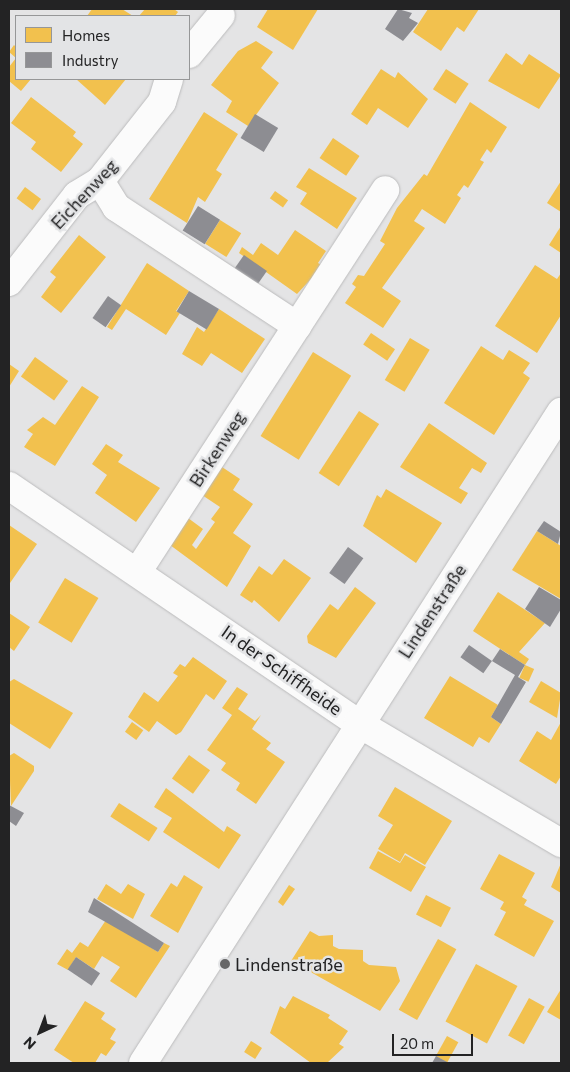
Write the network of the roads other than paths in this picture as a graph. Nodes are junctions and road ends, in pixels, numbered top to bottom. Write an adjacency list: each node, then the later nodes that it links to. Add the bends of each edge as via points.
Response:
1 (220, 15): 2 (street)
2 (190, 53)
3 (169, 80): 4 (street, Eichenweg, via 162,102)
4 (100, 181): 6 (street, Eichenweg, via 77,196); 7 (street, via 116,207)
5 (385, 190): 7 (street, Birkenweg)
6 (9, 282)
7 (297, 326): 10 (street, Birkenweg)
8 (561, 413): 11 (street, Lindenstraße)
9 (9, 486): 10 (street, In der Schiffheide)
10 (138, 571): 11 (street, In der Schiffheide)
11 (358, 723): 12 (street, In der Schiffheide); 13 (street, Lindenstraße)
12 (561, 843)
13 (142, 1063)

